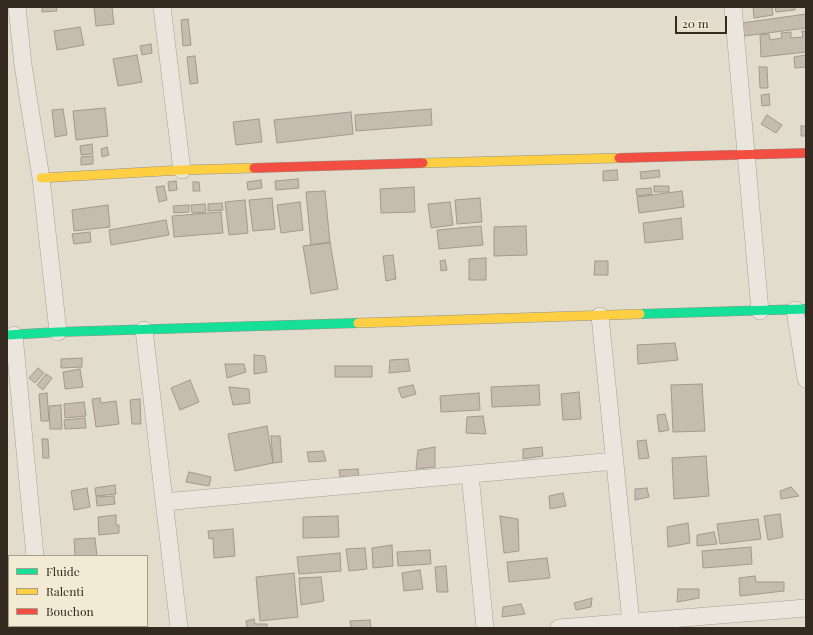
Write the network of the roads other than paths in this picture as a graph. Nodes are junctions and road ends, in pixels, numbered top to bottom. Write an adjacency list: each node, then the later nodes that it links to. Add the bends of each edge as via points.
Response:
1 (17, 7): 4 (street)
2 (162, 7): 7 (street)
3 (733, 7): 6 (street)
4 (15, 65): 8 (street)
5 (806, 153): 6 (street)
6 (746, 154): 7 (street); 10 (street)
7 (182, 170): 8 (street)
8 (41, 178): 13 (street)
9 (800, 309): 10 (street); 15 (street)
10 (760, 311): 11 (street)
11 (600, 316): 12 (street); 16 (street)
12 (144, 330): 13 (street); 18 (street)
13 (58, 332): 14 (street)
14 (11, 335): 19 (street)
15 (806, 379)
16 (615, 461): 17 (street); 21 (street)
17 (470, 474): 18 (street); 23 (street)
18 (164, 502): 22 (street)
19 (35, 555)
20 (806, 608): 21 (street)
21 (631, 622): 24 (street)
22 (179, 628)
23 (485, 628)
24 (559, 628)

